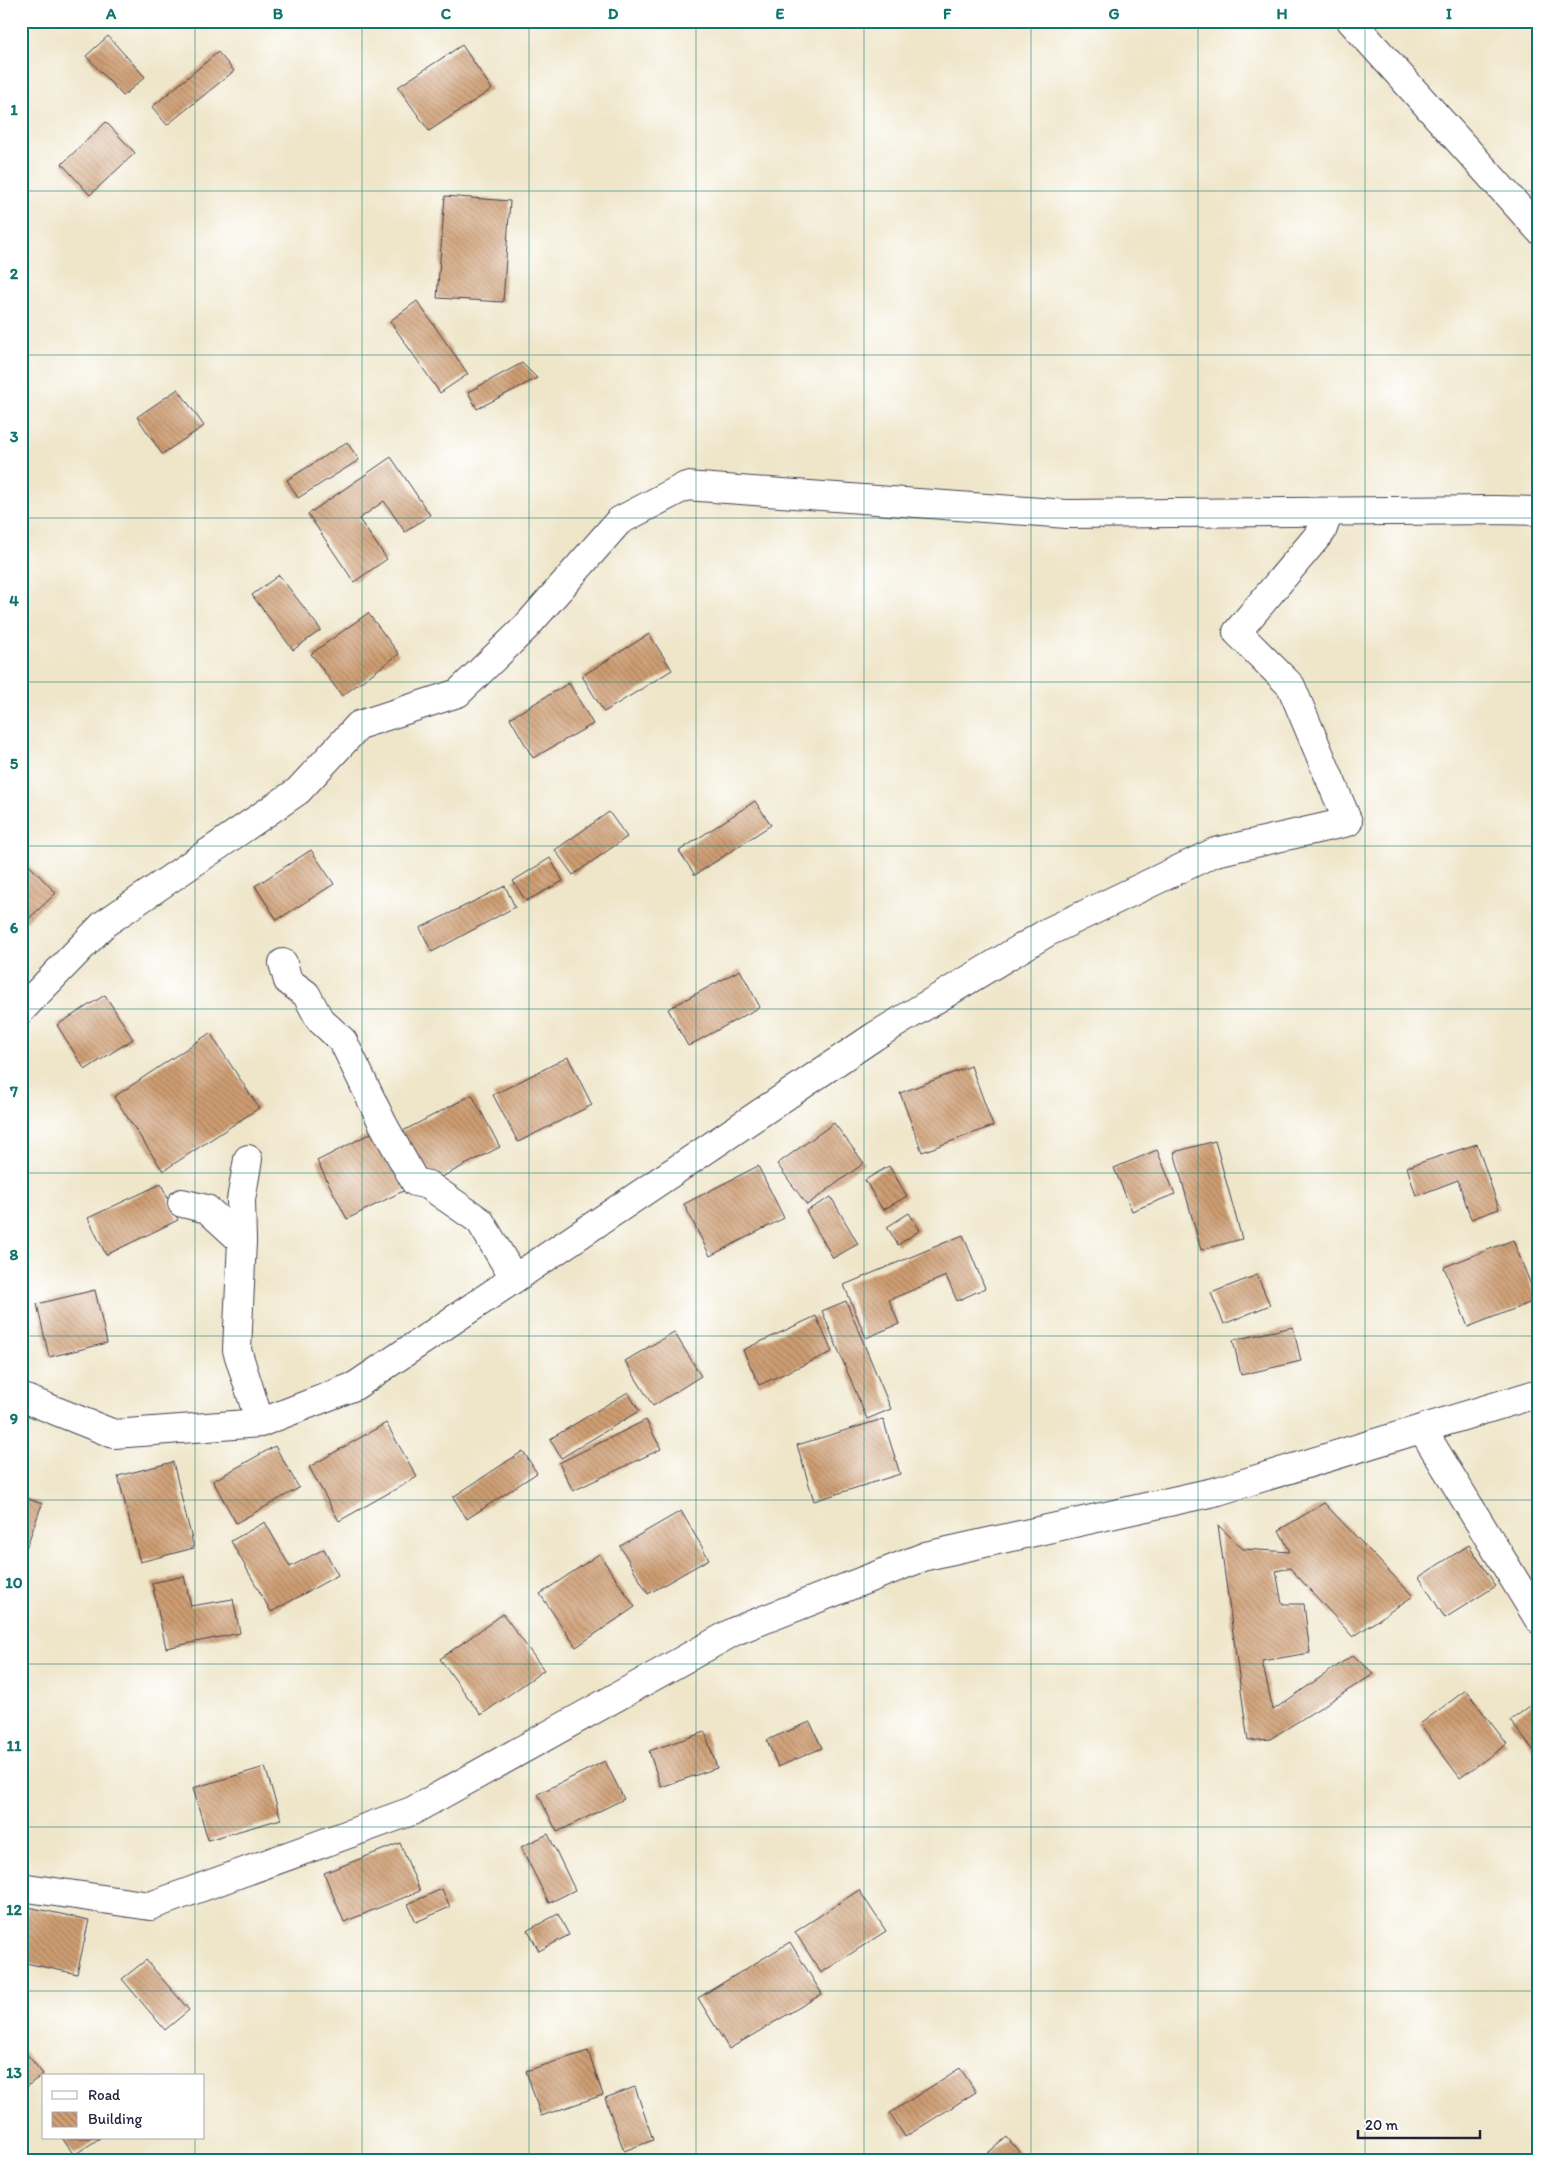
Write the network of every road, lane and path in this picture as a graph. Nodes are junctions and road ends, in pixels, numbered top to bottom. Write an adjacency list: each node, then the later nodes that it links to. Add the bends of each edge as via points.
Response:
1 (1351, 21): 2 (street)
2 (1539, 230)
3 (1539, 511): 4 (street)
4 (1329, 512): 6 (street, via 1067,514 686,486 619,521 526,627 458,693 359,725 298,791 104,924); 10 (street, via 1322,531 1237,632 1291,686 1348,822 1215,852 1048,932 875,1036)
5 (283, 963): 10 (street, via 288,981 306,994 320,1020 344,1042 382,1124 415,1182 428,1185 480,1221)
6 (21, 1010)
7 (248, 1159): 9 (street, via 241,1200)
8 (182, 1203): 9 (street, via 207,1208)
9 (242, 1241): 13 (street, via 237,1350)
10 (514, 1278): 13 (street, via 355,1386)
11 (1539, 1393): 14 (street)
12 (21, 1398): 13 (street, via 114,1434)
13 (260, 1423)
14 (1422, 1429): 15 (street); 16 (street, via 1218,1491 926,1556 735,1632 412,1811 150,1906)
15 (1539, 1620)
16 (21, 1887)

